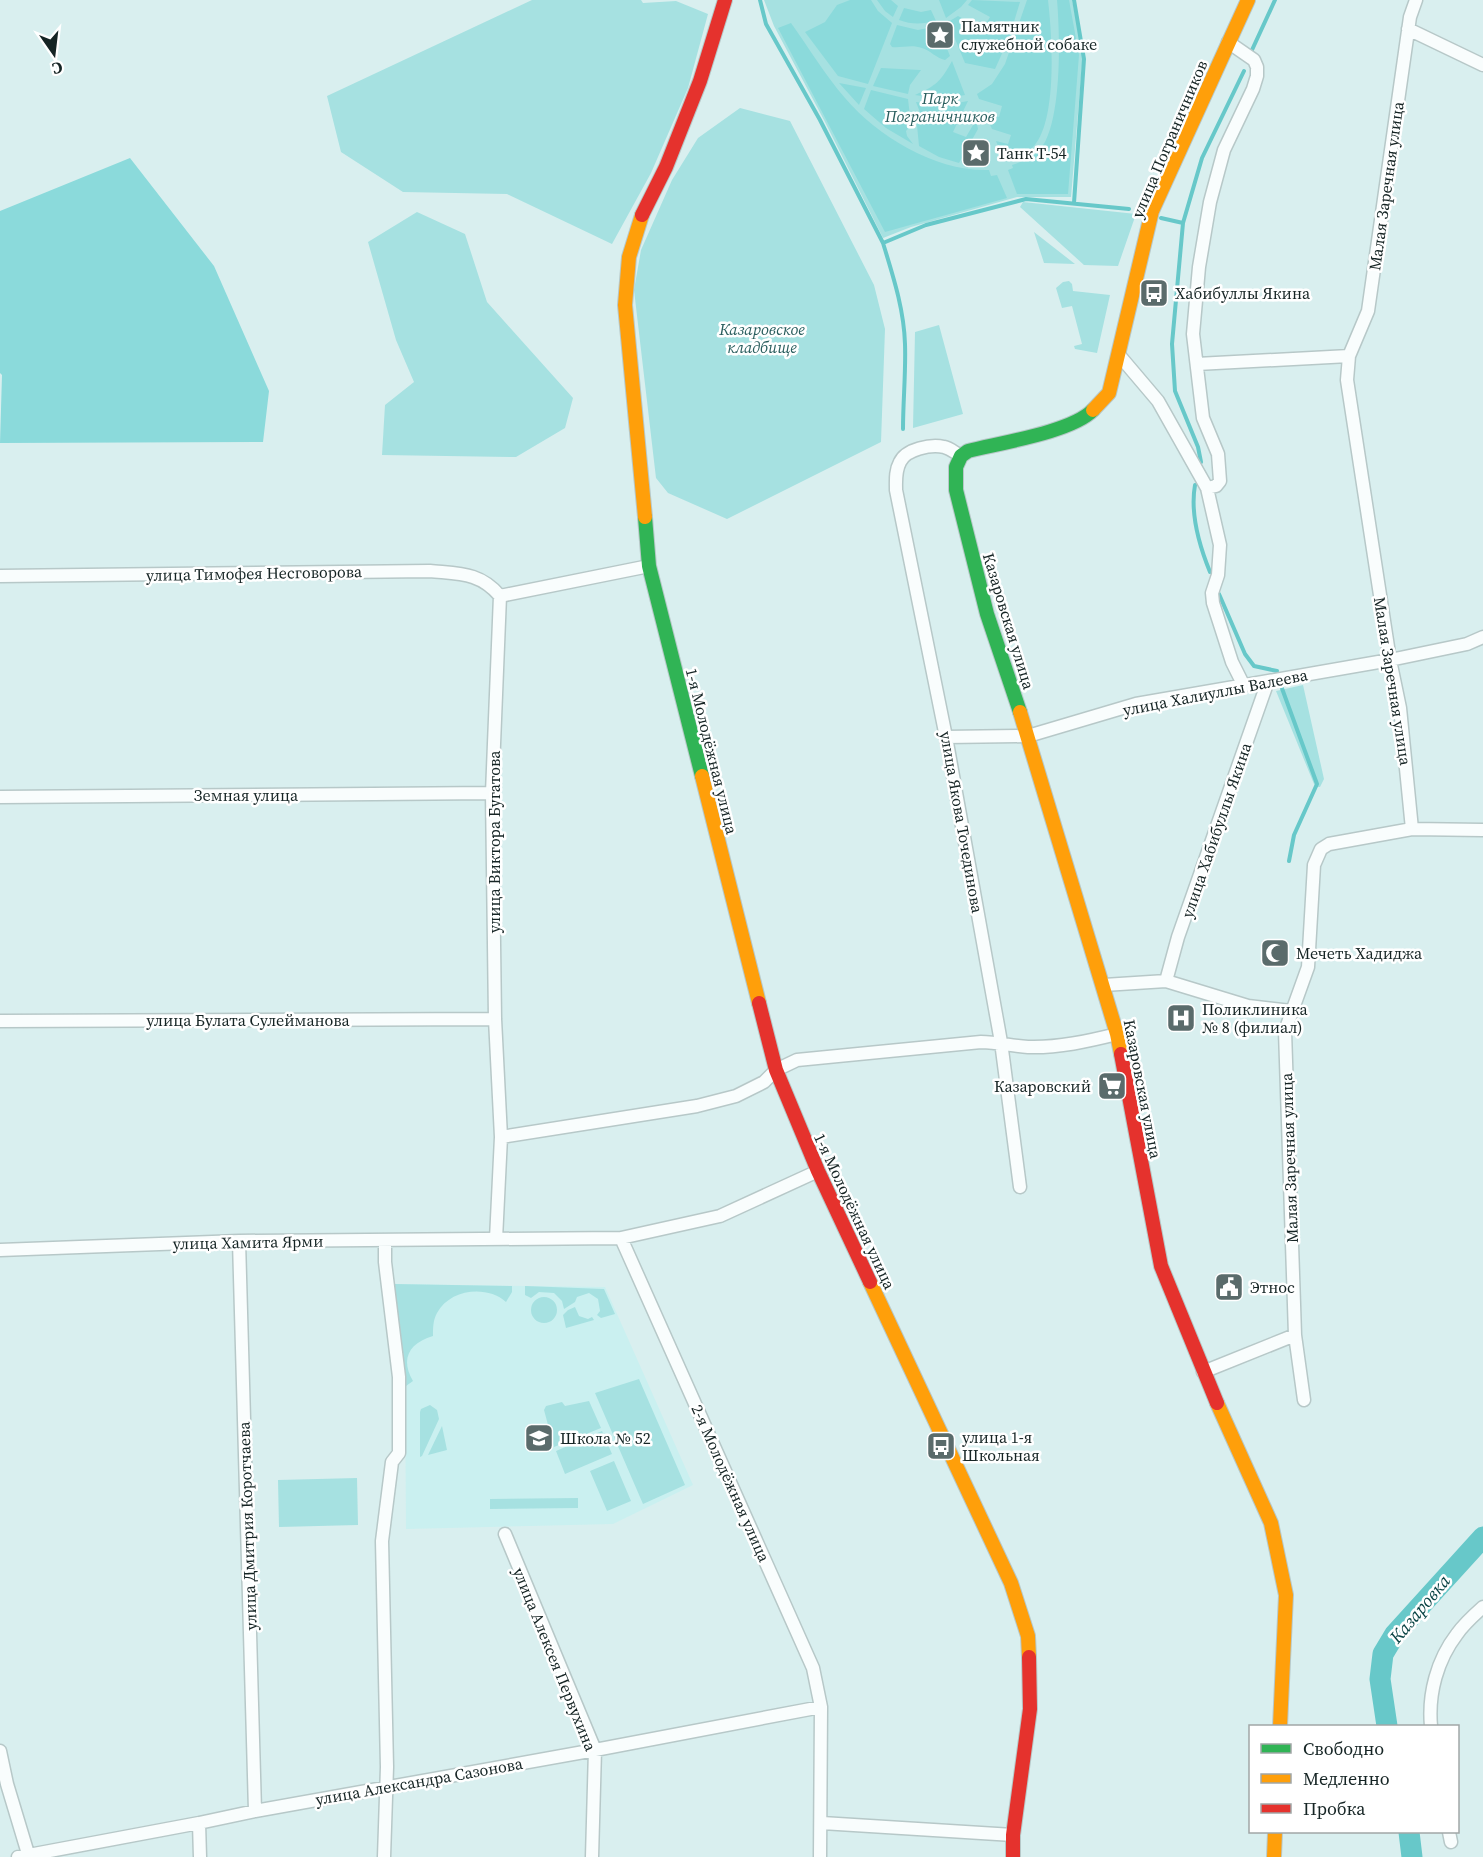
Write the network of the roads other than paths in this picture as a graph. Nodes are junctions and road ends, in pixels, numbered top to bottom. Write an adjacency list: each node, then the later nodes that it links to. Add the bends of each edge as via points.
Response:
1 (725, 0): 12 (street, 1-я Молодёжная улица, via 700,81 666,167 642,214 629,257 625,305)
2 (1248, 0): 5 (street, улица Пограничников)
3 (1416, 0): 4 (street, Малая Заречная улица)
4 (1408, 29): 6 (street); 8 (street, Малая Заречная улица, via 1368,311)
5 (1228, 42): 7 (street, улица Пограничников, via 1152,211); 9 (street, via 1254,60 1257,76 1224,150 1210,201 1195,300 1193,334)
6 (1483, 65)
7 (1119, 355): 10 (street, улица Пограничников, via 1109,393 1088,415 1057,429 982,446); 11 (street, via 1158,401)
8 (1350, 356): 9 (street); 16 (street, Малая Заречная улица, via 1347,380)
9 (1197, 364): 11 (street, via 1203,418 1218,454 1220,472 1220,481)
10 (961, 456): 19 (street, Казаровская улица, via 956,467 956,489 987,614); 20 (street, улица Якова Точединова, via 949,448 931,446 900,460 897,471 896,490)
11 (1207, 488): 18 (street, via 1220,545 1213,603)
12 (649, 566): 14 (street); 32 (street, 1-я Молодёжная улица)
13 (0, 576): 14 (street, улица Тимофея Несговорова, via 430,571 468,574 491,585)
14 (500, 596): 21 (street, улица Виктора Бугатова)
15 (1483, 637): 16 (street, улица Халиуллы Валеева)
16 (1390, 660): 17 (street, улица Халиуллы Валеева); 23 (street, Малая Заречная улица, via 1400,708)
17 (1268, 681): 18 (street, улица Халиуллы Валеева); 25 (street, улица Хабибуллы Якина)
18 (1243, 684): 19 (street, улица Халиуллы Валеева, via 1136,704)
19 (1028, 736): 20 (street, улица Халиуллы Валеева); 26 (street, Казаровская улица)
20 (946, 737): 31 (street, улица Якова Точединова)
21 (492, 793): 22 (street, Земная улица); 28 (street, улица Виктора Бугатова)
22 (0, 797)
23 (1412, 829): 24 (street); 27 (street, Малая Заречная улица, via 1329,844 1321,849 1314,865 1308,967)
24 (1483, 830)
25 (1166, 981): 26 (street); 27 (street, via 1248,1006)
26 (1104, 985): 30 (street, Казаровская улица)
27 (1291, 1011): 41 (street, Малая Заречная улица, via 1285,1031)
28 (495, 1019): 29 (street, улица Булата Сулейманова); 33 (street, улица Виктора Бугатова)
29 (0, 1021)
30 (1117, 1034): 31 (street, via 1028,1047); 42 (street, Казаровская улица, via 1161,1266)
31 (1001, 1042): 32 (street, via 797,1060); 35 (street, улица Якова Точединова)
32 (776, 1070): 33 (street, via 764,1082 736,1096 697,1106); 34 (street, 1-я Молодёжная улица)
33 (501, 1137): 37 (street, улица Виктора Бугатова)
34 (818, 1171): 36 (street, via 720,1216); 56 (street, 1-я Молодёжная улица, via 1011,1583 1028,1636 1030,1709)
35 (1020, 1187)
36 (621, 1238): 37 (street); 46 (street, 2-я Молодёжная улица, via 813,1668)
37 (496, 1239): 38 (street, улица Хамита Ярми)
38 (385, 1240): 39 (street, улица Хамита Ярми); 51 (street, via 399,1377 399,1453 392,1462 382,1541)
39 (239, 1241): 40 (street, улица Хамита Ярми); 52 (street, улица Дмитрия Коротчаева)
40 (0, 1250)
41 (1294, 1335): 42 (street); 43 (street, Малая Заречная улица)
42 (1203, 1372): 47 (street, Казаровская улица, via 1271,1523 1286,1594)
43 (1304, 1400)
44 (505, 1534): 49 (street, улица Алексея Первухина)
45 (1483, 1607): 48 (street, via 1457,1634 1436,1673)
46 (821, 1707): 49 (street, улица Александра Сазонова); 54 (street, 2-я Молодёжная улица)
47 (1280, 1725)
48 (1431, 1725)
49 (595, 1750): 51 (street, улица Александра Сазонова); 60 (street, улица Алексея Первухина)
50 (0, 1751): 57 (street)
51 (386, 1788): 52 (street, улица Александра Сазонова); 59 (street)
52 (255, 1811): 53 (street, улица Александра Сазонова)
53 (199, 1823): 57 (street, улица Александра Сазонова); 58 (street)
54 (822, 1823): 56 (street); 61 (street, 2-я Молодёжная улица)
55 (1275, 1833): 63 (street)
56 (1013, 1835): 62 (street, 1-я Молодёжная улица)
57 (25, 1856)
58 (200, 1857)
59 (384, 1857)
60 (592, 1857)
61 (820, 1857)
62 (1013, 1857)
63 (1274, 1857)

